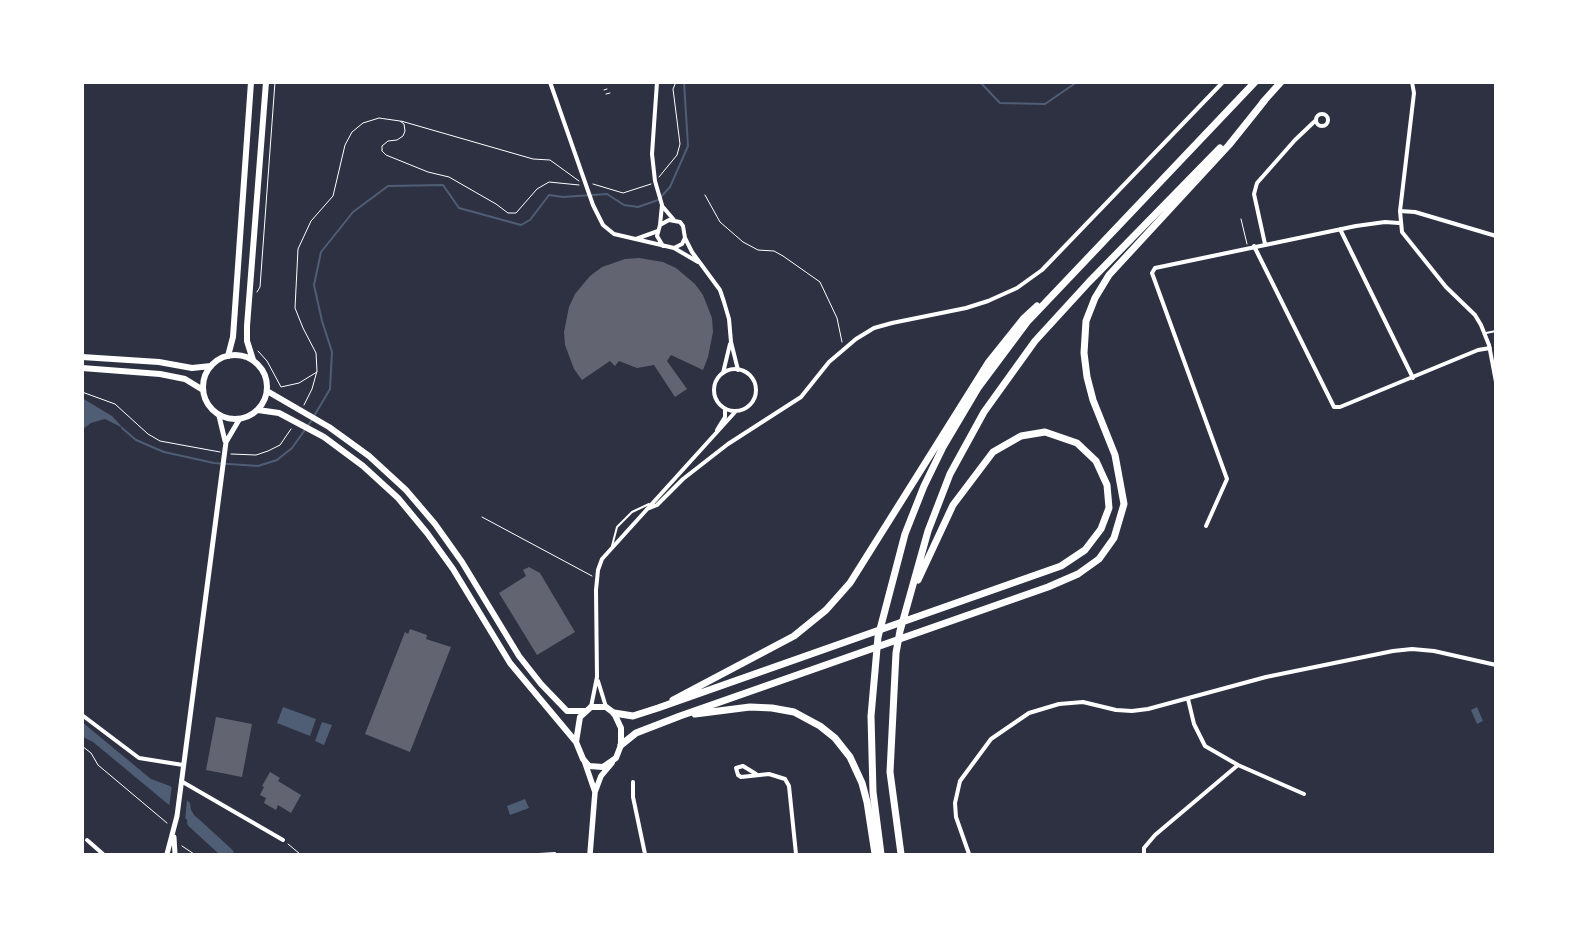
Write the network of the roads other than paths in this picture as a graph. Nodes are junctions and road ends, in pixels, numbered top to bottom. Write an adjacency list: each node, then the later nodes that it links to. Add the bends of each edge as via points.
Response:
1 (252, 82): 32 (main road, via 233,337)
2 (266, 82): 33 (main road, via 247,326 247,341)
3 (550, 82): 20 (street, via 603,225 614,234)
4 (658, 82): 11 (street, via 652,132 655,181)
5 (1223, 82): 49 (street, via 1042,270 1017,288 966,308 874,328 843,348 802,397)
6 (1256, 82): 26 (highway)
7 (1281, 82): 9 (highway)
8 (1412, 82): 12 (street, via 1414,93)
9 (1265, 100): 55 (highway, via 1089,282 1008,376 950,474 928,531); 64 (highway, via 1229,145 1109,275 1086,321 1084,353 1087,377 1115,455 1124,504 1114,538 1099,559 1078,574)
10 (1315, 121): 21 (street, via 1254,188)
11 (662, 205): 13 (street); 15 (street)
12 (1400, 212): 14 (street); 18 (street, via 1415,212)
13 (674, 220): 15 (street); 19 (street, via 683,226)
14 (1400, 223): 16 (street); 28 (street, via 1408,241 1446,288 1475,315)
15 (660, 225): 17 (street)
16 (1340, 229): 21 (street); 38 (street)
17 (658, 231): 20 (street); 22 (street, via 658,239)
18 (1496, 236)
19 (686, 238): 24 (street); 25 (street)
20 (634, 240): 22 (street)
21 (1265, 244): 23 (street)
22 (663, 246): 24 (street)
23 (1254, 246): 38 (street, via 1334,407); 53 (street, via 1154,268 1152,273 1227,479)
24 (674, 248): 25 (street)
25 (701, 264): 29 (street, via 720,290 729,319)
26 (1074, 272): 60 (highway, via 1024,318 988,363 850,583 826,610 794,636); 88 (highway, via 1028,321 978,388 939,455 905,534 882,618 872,707 873,792)
27 (1496, 331): 28 (lane)
28 (1486, 333): 30 (street)
29 (731, 342): 36 (street); 37 (street)
30 (1490, 348): 38 (street); 39 (street)
31 (82, 356): 34 (main road, via 182,367)
32 (228, 356): 33 (main road, via 245,356); 34 (main road)
33 (253, 360): 41 (main road, via 265,374)
34 (211, 366): 40 (main road)
35 (82, 368): 40 (main road, via 160,374 185,379)
36 (738, 370): 37 (street); 44 (street, via 749,375 756,390 750,404)
37 (723, 373): 42 (street, via 714,391)
38 (1413, 378)
39 (1496, 382)
40 (203, 390): 45 (main road, via 209,407)
41 (267, 391): 43 (main road); 61 (main road, via 369,456 406,490 436,524 540,684 567,711)
42 (725, 409): 44 (street); 47 (street, via 725,417)
43 (258, 410): 46 (main road); 65 (main road, via 290,418 324,437 398,498 452,569 510,663)
44 (736, 411): 47 (street)
45 (219, 416): 46 (main road); 48 (street)
46 (239, 420): 48 (street)
47 (712, 439): 50 (street)
48 (225, 443): 69 (street)
49 (711, 457): 50 (street); 52 (street, via 657,505)
50 (691, 462): 51 (street)
51 (652, 503): 52 (street); 54 (lane, via 632,512 617,527)
52 (647, 509): 54 (street)
53 (1206, 526)
54 (612, 546): 57 (street, via 602,559 597,578)
55 (907, 609): 60 (highway, via 943,524 973,476 993,452 1020,436 1045,432 1077,443 1096,461 1107,485 1108,508 1101,529 1085,550 1061,566); 89 (highway, via 896,653 891,736 891,781)
56 (1496, 665): 58 (street, via 1434,651 1393,651 1266,677)
57 (597, 677): 59 (street); 61 (street)
58 (1188, 699): 70 (street, via 1194,724 1205,746); 90 (street, via 1132,711 1082,702 1059,704 1029,713 1003,729 976,757 956,792 956,817)
59 (606, 707): 61 (main road); 62 (main road)
60 (658, 708): 62 (highway, via 633,716)
61 (588, 709): 65 (main road, via 577,725)
62 (614, 713): 66 (main road, via 621,728)
63 (82, 715): 69 (street, via 139,758)
64 (680, 716): 66 (highway, via 636,733); 87 (highway, via 750,707 772,708 794,712 820,726 850,757 862,783)
65 (576, 742): 67 (main road)
66 (622, 745): 68 (main road)
67 (583, 760): 68 (main road, via 595,768); 74 (main road)
68 (612, 763): 74 (main road)
69 (183, 765): 72 (street)
70 (1238, 765): 75 (street); 91 (street, via 1155,835 1144,848)
71 (756, 774): 71 (street, via 743,766 736,768 741,777); 86 (street, via 785,779 789,786)
72 (181, 781): 76 (street); 78 (street)
73 (632, 782): 85 (street)
74 (595, 792): 84 (main road)
75 (1304, 794)
76 (174, 834): 81 (street); 82 (street)
77 (87, 840): 80 (street)
78 (283, 840)
79 (555, 853): 83 (lane)
80 (104, 854)
81 (167, 854)
82 (175, 854)
83 (539, 854)
84 (590, 854)
85 (645, 854)
86 (796, 854)
87 (874, 854)
88 (881, 854)
89 (901, 854)
90 (969, 854)
91 (1144, 854)

